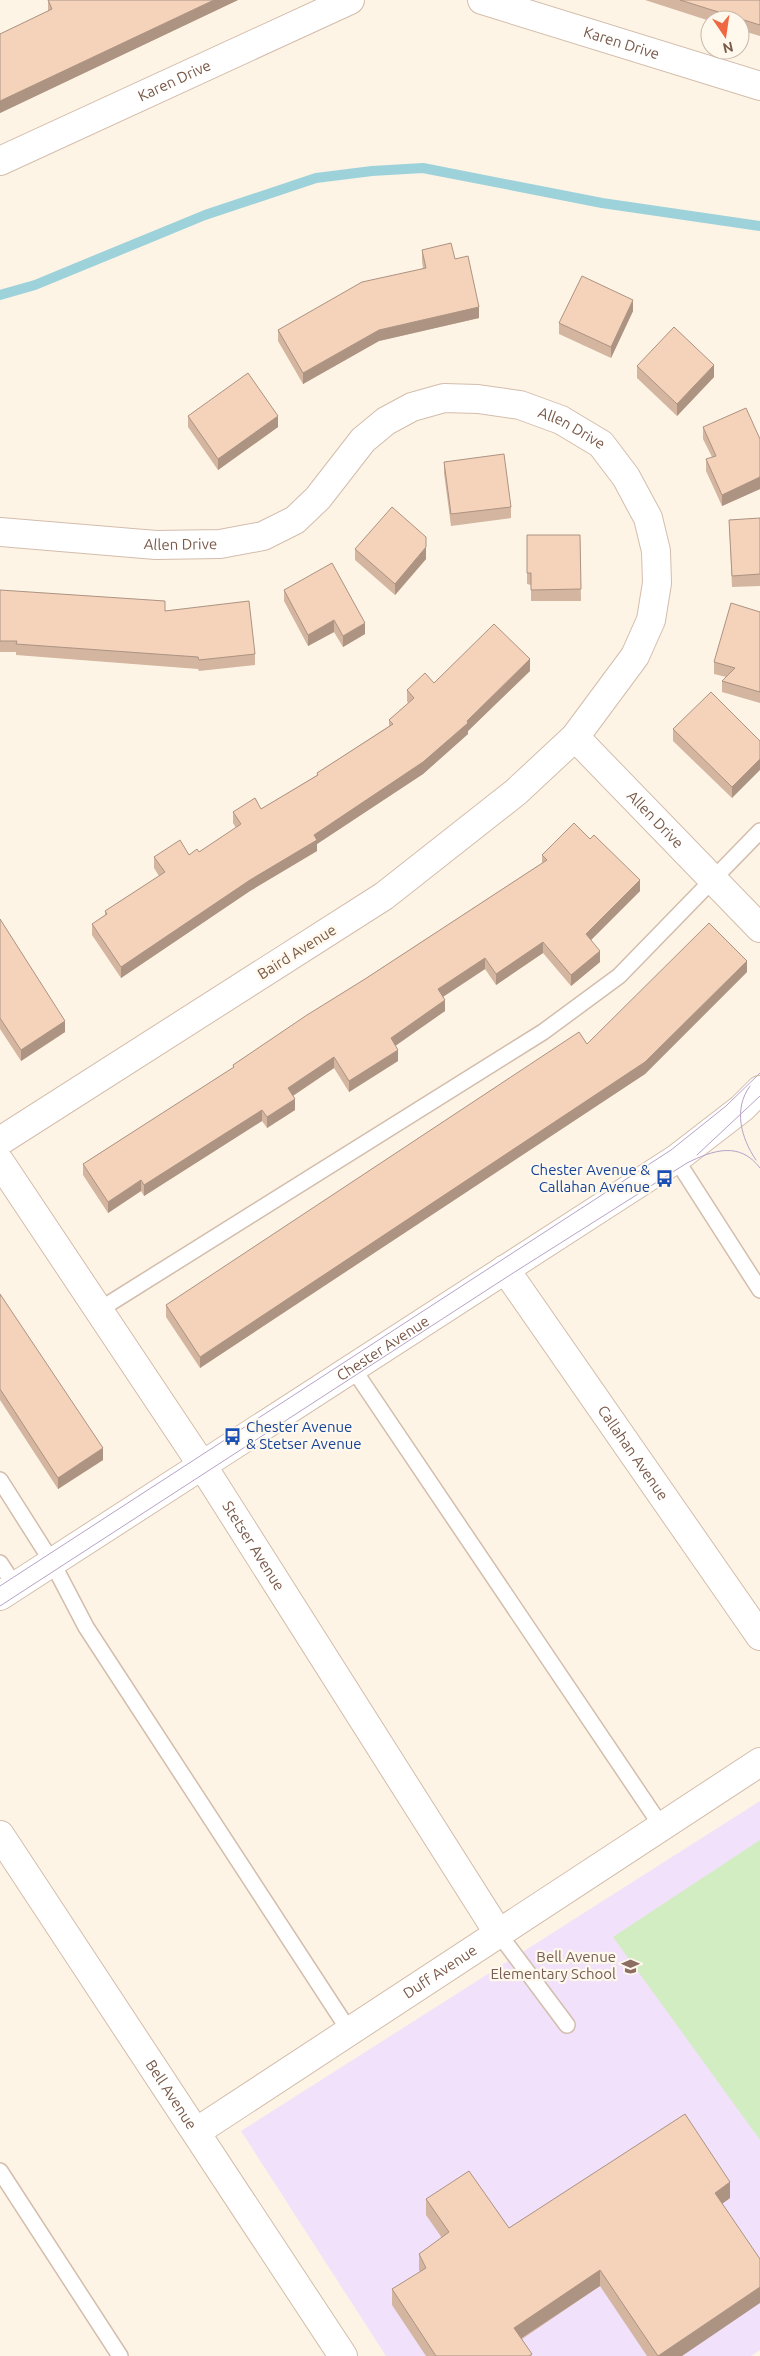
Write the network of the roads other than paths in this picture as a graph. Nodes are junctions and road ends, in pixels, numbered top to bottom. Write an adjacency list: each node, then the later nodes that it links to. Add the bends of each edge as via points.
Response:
1 (350, 0): 4 (street, Karen Drive)
2 (482, 0): 3 (street, Karen Drive)
3 (760, 86)
4 (0, 162)
5 (0, 532): 6 (street, Allen Drive, via 156,545 220,544 263,536 295,520 318,498 363,440 386,421 412,407 444,398 520,405 561,420 601,444 626,478 648,518 656,551 657,583 651,620 635,656)
6 (575, 737): 8 (street, Allen Drive); 11 (street, Baird Avenue, via 516,792 384,896)
7 (760, 831): 8 (lane)
8 (713, 878): 9 (street, Allen Drive); 16 (lane, via 619,976 543,1032)
9 (760, 928)
10 (760, 1090): 12 (street, Chester Avenue)
11 (0, 1141)
12 (676, 1159): 14 (street, Chester Avenue); 15 (lane)
13 (0, 1162): 16 (street, Stetser Avenue)
14 (505, 1269): 17 (street, Chester Avenue); 23 (street, Callahan Avenue)
15 (760, 1290)
16 (99, 1310): 18 (street, Stetser Avenue)
17 (352, 1366): 18 (street, Chester Avenue); 25 (lane)
18 (202, 1464): 21 (street, Chester Avenue); 27 (street, Stetser Avenue)
19 (0, 1480): 21 (lane)
20 (0, 1562): 22 (lane)
21 (52, 1562): 22 (street, Chester Avenue); 29 (lane, via 86,1627)
22 (8, 1591)
23 (760, 1636)
24 (760, 1762): 25 (street, Duff Avenue)
25 (662, 1827): 27 (street, Duff Avenue)
26 (0, 1835): 30 (street, Bell Avenue)
27 (499, 1934): 28 (lane); 29 (street, Duff Avenue)
28 (567, 2025)
29 (350, 2032): 30 (street, Duff Avenue)
30 (196, 2132): 33 (street, Bell Avenue)
31 (0, 2171): 32 (lane)
32 (120, 2356)
33 (343, 2356)

